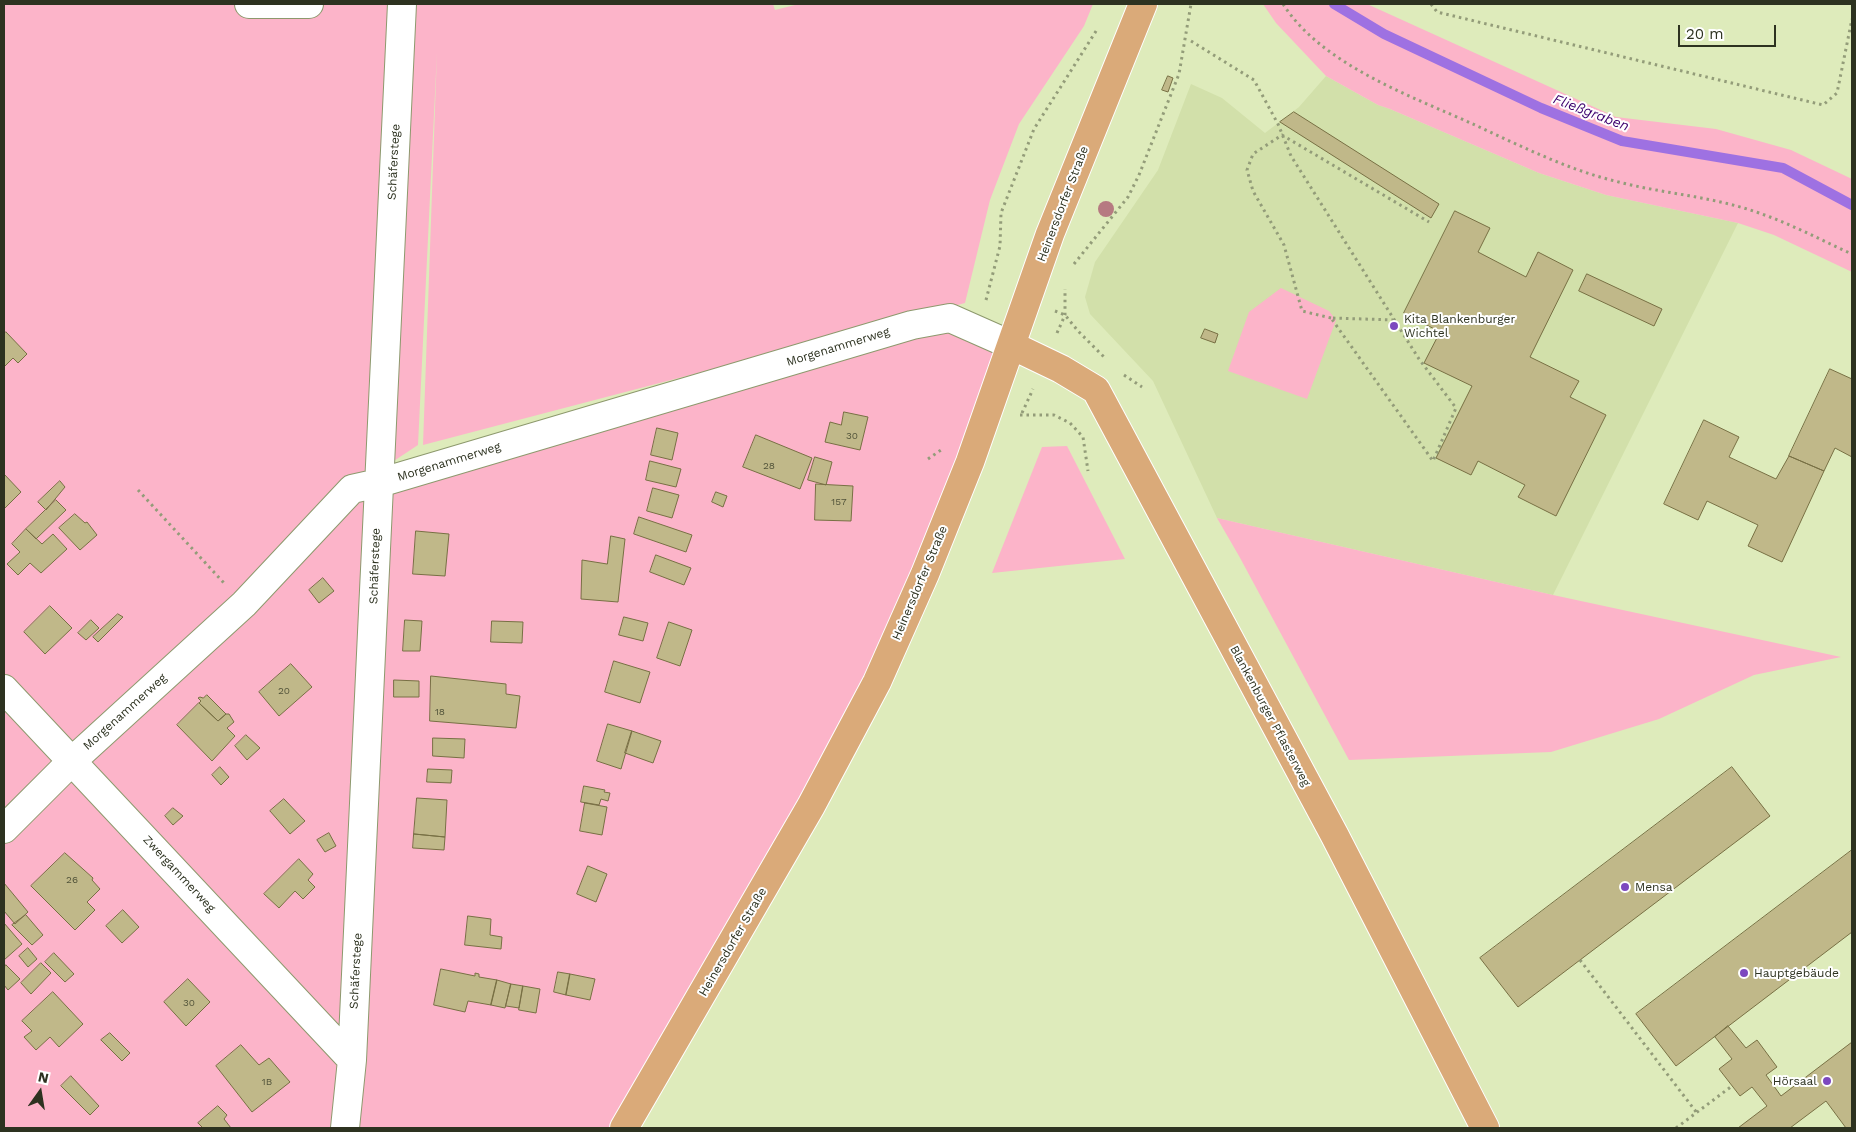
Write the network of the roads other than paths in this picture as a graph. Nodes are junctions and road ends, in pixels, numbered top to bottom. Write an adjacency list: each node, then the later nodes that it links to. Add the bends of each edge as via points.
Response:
1 (249, 4): 2 (lane)
2 (309, 4)
3 (402, 4): 6 (lane, Schäferstege)
4 (1143, 4): 5 (main road, Heinersdorfer Straße, via 1050,234)
5 (1011, 345): 6 (lane, Morgenammerweg, via 950,318 912,325); 12 (main road, Heinersdorfer Straße, via 929,565 876,682 807,815); 13 (main road, Blankenburger Pflasterweg, via 1096,390 1335,836)
6 (379, 483): 8 (lane, Morgenammerweg, via 352,488 244,604); 10 (lane, Schäferstege)
7 (4, 689): 8 (lane, Zwergammerweg)
8 (72, 761): 9 (lane, Morgenammerweg); 10 (lane, Zwergammerweg)
9 (4, 829)
10 (352, 1060): 11 (lane, Schäferstege)
11 (345, 1128)
12 (624, 1128)
13 (1485, 1128)

